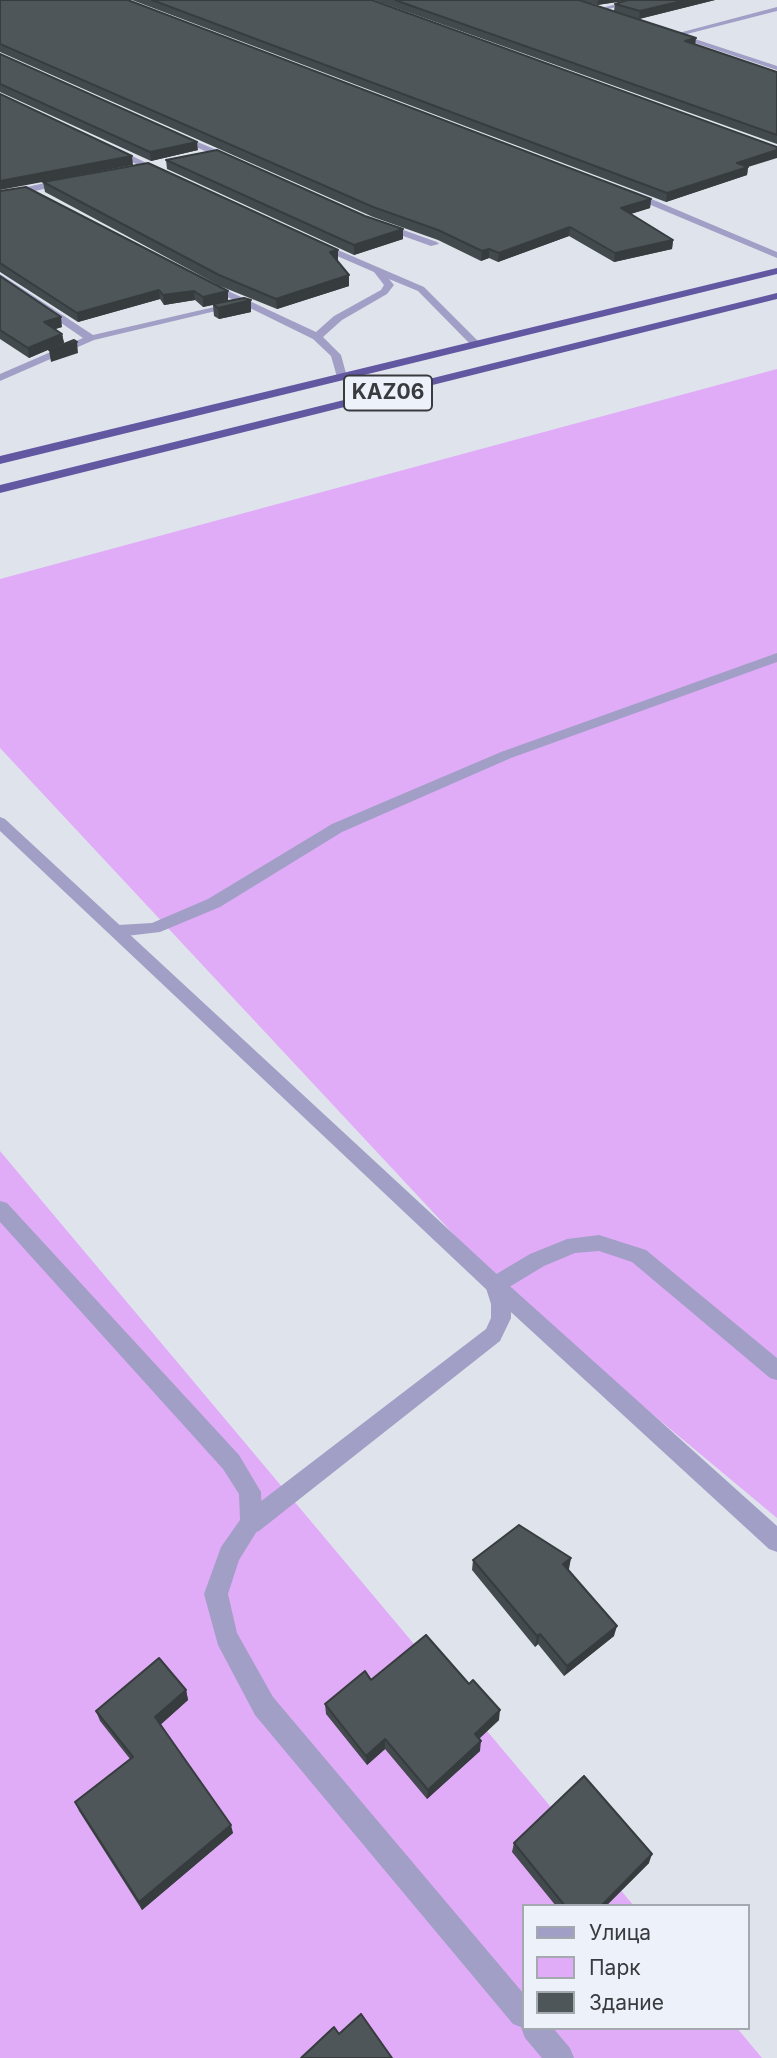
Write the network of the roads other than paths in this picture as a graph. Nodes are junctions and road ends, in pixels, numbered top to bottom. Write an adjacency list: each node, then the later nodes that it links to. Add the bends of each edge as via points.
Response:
1 (642, 0): 4 (street)
2 (585, 7): 4 (street)
3 (777, 9): 7 (street)
4 (596, 10): 5 (street)
5 (609, 14)
6 (661, 31): 7 (street)
7 (674, 35): 9 (street)
8 (777, 56): 9 (street)
9 (758, 62): 10 (street)
10 (777, 68)
11 (167, 131): 13 (street)
12 (100, 145): 17 (street)
13 (218, 154): 14 (street); 16 (street)
14 (196, 156)
15 (164, 165): 17 (street)
16 (246, 166)
17 (152, 167): 18 (street); 20 (street)
18 (128, 170)
19 (79, 178): 21 (street)
20 (177, 180)
21 (29, 190): 23 (street); 24 (street)
22 (625, 191): 28 (street)
23 (0, 195)
24 (40, 195)
25 (369, 221): 27 (street)
26 (312, 241): 30 (street)
27 (434, 244)
28 (777, 255)
29 (777, 271): 37 (highway, KАZ06)
30 (379, 272): 35 (street, via 389,285 384,292 338,318); 37 (street, via 421,289)
31 (0, 277): 36 (street)
32 (194, 278): 34 (street)
33 (777, 296): 41 (highway, KАZ06)
34 (246, 303): 35 (street); 36 (street)
35 (317, 337): 38 (street, via 336,355)
36 (91, 338): 39 (street)
37 (477, 345): 38 (highway, KАZ06)
38 (342, 377): 40 (highway, KАZ06)
39 (0, 378)
40 (0, 460)
41 (0, 489)
42 (777, 657): 44 (street, via 506,755 337,828 214,903 154,928)
43 (0, 821): 44 (street)
44 (118, 932): 46 (street)
45 (0, 1209): 48 (street, via 231,1462 250,1492)
46 (495, 1285): 47 (street, via 574,1245 599,1243 616,1248 639,1256); 48 (street, via 501,1318 493,1335); 49 (street)
47 (777, 1371)
48 (251, 1523): 50 (street, via 229,1555 216,1594 226,1637 264,1706)
49 (777, 1541)
50 (522, 2013)
51 (537, 2030): 52 (street)
52 (560, 2058)

